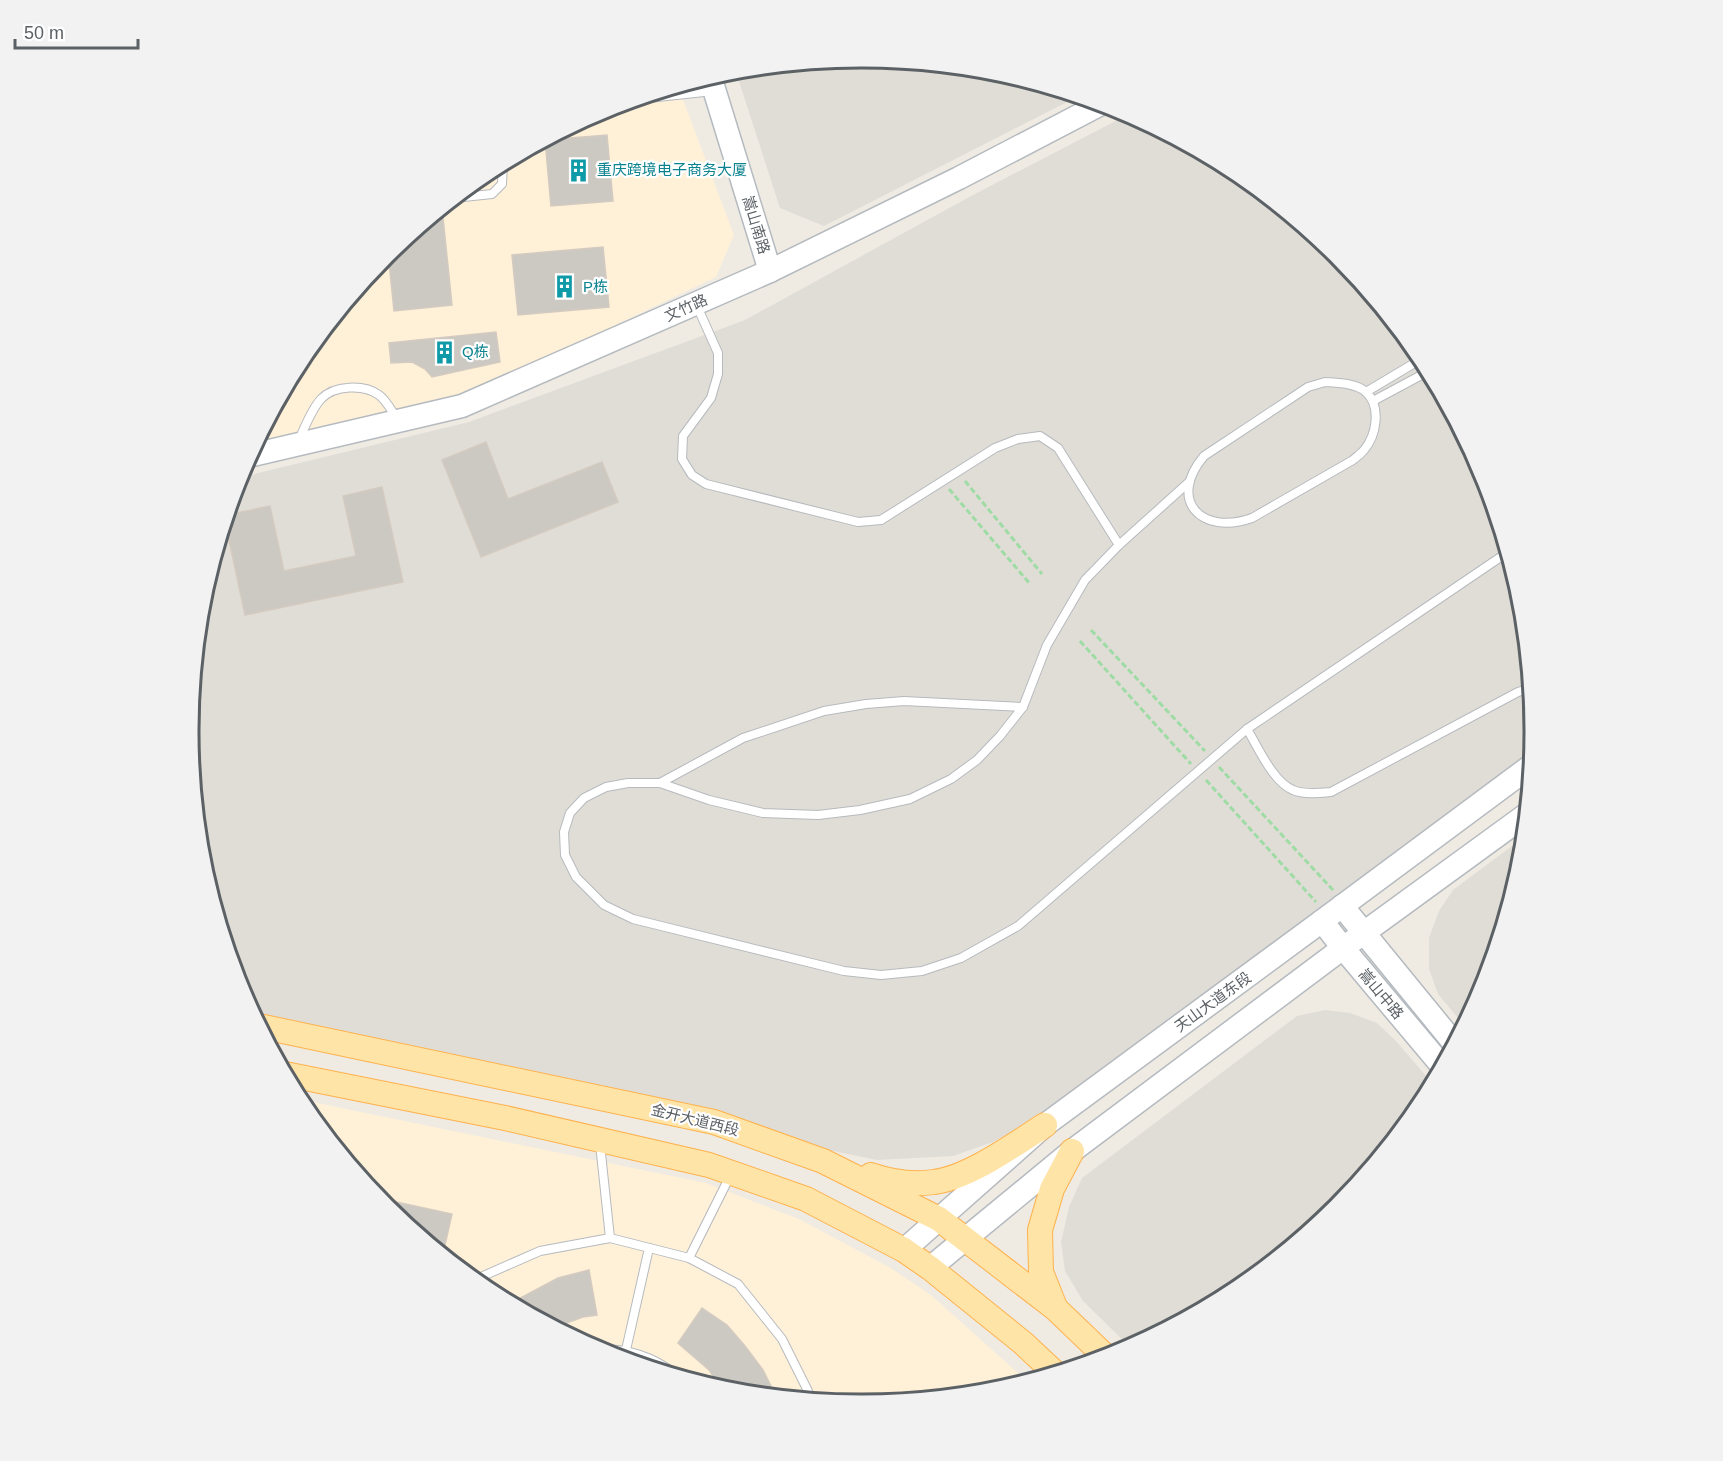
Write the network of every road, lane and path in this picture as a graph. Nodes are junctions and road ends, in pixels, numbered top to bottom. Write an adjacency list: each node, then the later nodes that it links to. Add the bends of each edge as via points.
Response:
1 (713, 85): 5 (main road, 嵩山南路)
2 (1091, 109): 5 (main road, 文竹路)
3 (502, 173): 4 (lane, via 502,184 492,194)
4 (470, 196)
5 (770, 271): 6 (main road, 文竹路)
6 (696, 303): 11 (main road, 文竹路, via 462,406); 15 (lane, via 718,353 718,374 711,398 683,436 682,459 692,475 706,484 858,522 880,520)
7 (1414, 363): 9 (lane)
8 (1421, 375): 10 (lane)
9 (1366, 392): 10 (lane); 16 (lane, via 1339,383 1308,387 1204,456)
10 (1373, 401): 16 (lane, via 1375,426 1363,451 1252,518 1238,523 1209,521 1196,513)
11 (399, 421): 12 (main road, 文竹路); 12 (lane, via 379,395 354,388 335,390 320,400)
12 (297, 445): 13 (main road, 文竹路)
13 (260, 453)
14 (958, 472): 15 (lane); 17 (lane, via 995,448 1040,436 1058,448); 19 (path)
15 (942, 480): 20 (path)
16 (1188, 483): 17 (lane)
17 (1119, 545): 24 (lane, via 1085,580 1047,645)
18 (1501, 557): 25 (lane)
19 (1042, 574)
20 (1030, 584)
21 (1091, 630): 26 (path)
22 (1080, 641): 27 (path)
23 (1523, 690): 25 (lane, via 1331,792 1293,790 1277,777)
24 (1023, 707): 30 (lane, via 904,702 824,711 743,738); 30 (lane, via 977,760 951,779 910,799 860,810 818,815 763,813)
25 (1247, 729): 30 (lane, via 1018,926 961,958 922,971 881,975 844,971 644,922 604,904 576,877 565,855 564,832 570,813 584,798 606,787)
26 (1196, 742)
27 (1183, 755)
28 (1223, 771): 33 (path)
29 (1523, 771): 33 (main road, 天山大道东段)
30 (660, 783)
31 (1210, 784): 33 (path)
32 (1518, 820): 34 (main road)
33 (1331, 907): 34 (main road, 嵩山中路); 35 (main road, 嵩山中路); 40 (main road, 天山大道东段)
34 (1364, 933): 35 (main road); 37 (main road, 嵩山中路)
35 (1343, 948): 38 (main road, 嵩山中路); 42 (main road)
36 (269, 1028): 43 (main road, 金开大道西段, via 714,1122)
37 (1449, 1037)
38 (1437, 1060)
39 (296, 1076): 41 (main road)
40 (1045, 1125): 43 (main road, via 965,1173 936,1182 881,1179); 45 (main road, 天山大道东段)
41 (600, 1140): 44 (main road); 46 (lane)
42 (1072, 1151): 47 (main road); 53 (main road, via 1052,1189 1040,1230 1041,1272)
43 (823, 1161): 45 (main road, 金开大道西段)
44 (732, 1173): 49 (main road, via 806,1199); 50 (lane)
45 (939, 1219): 47 (main road, 金开大道西段); 49 (main road, 天山大道东段)
46 (610, 1238): 48 (lane); 52 (lane, via 540,1251)
47 (966, 1239): 51 (main road); 53 (main road, 金开大道西段)
48 (649, 1248): 50 (lane); 55 (lane)
49 (904, 1250): 51 (main road)
50 (689, 1258): 57 (lane, via 738,1284 782,1339)
51 (930, 1268): 56 (main road)
52 (484, 1275)
53 (1056, 1310): 54 (main road, 金开大道西段)
54 (1098, 1349)
55 (626, 1350)
56 (1048, 1366)
57 (807, 1391)

